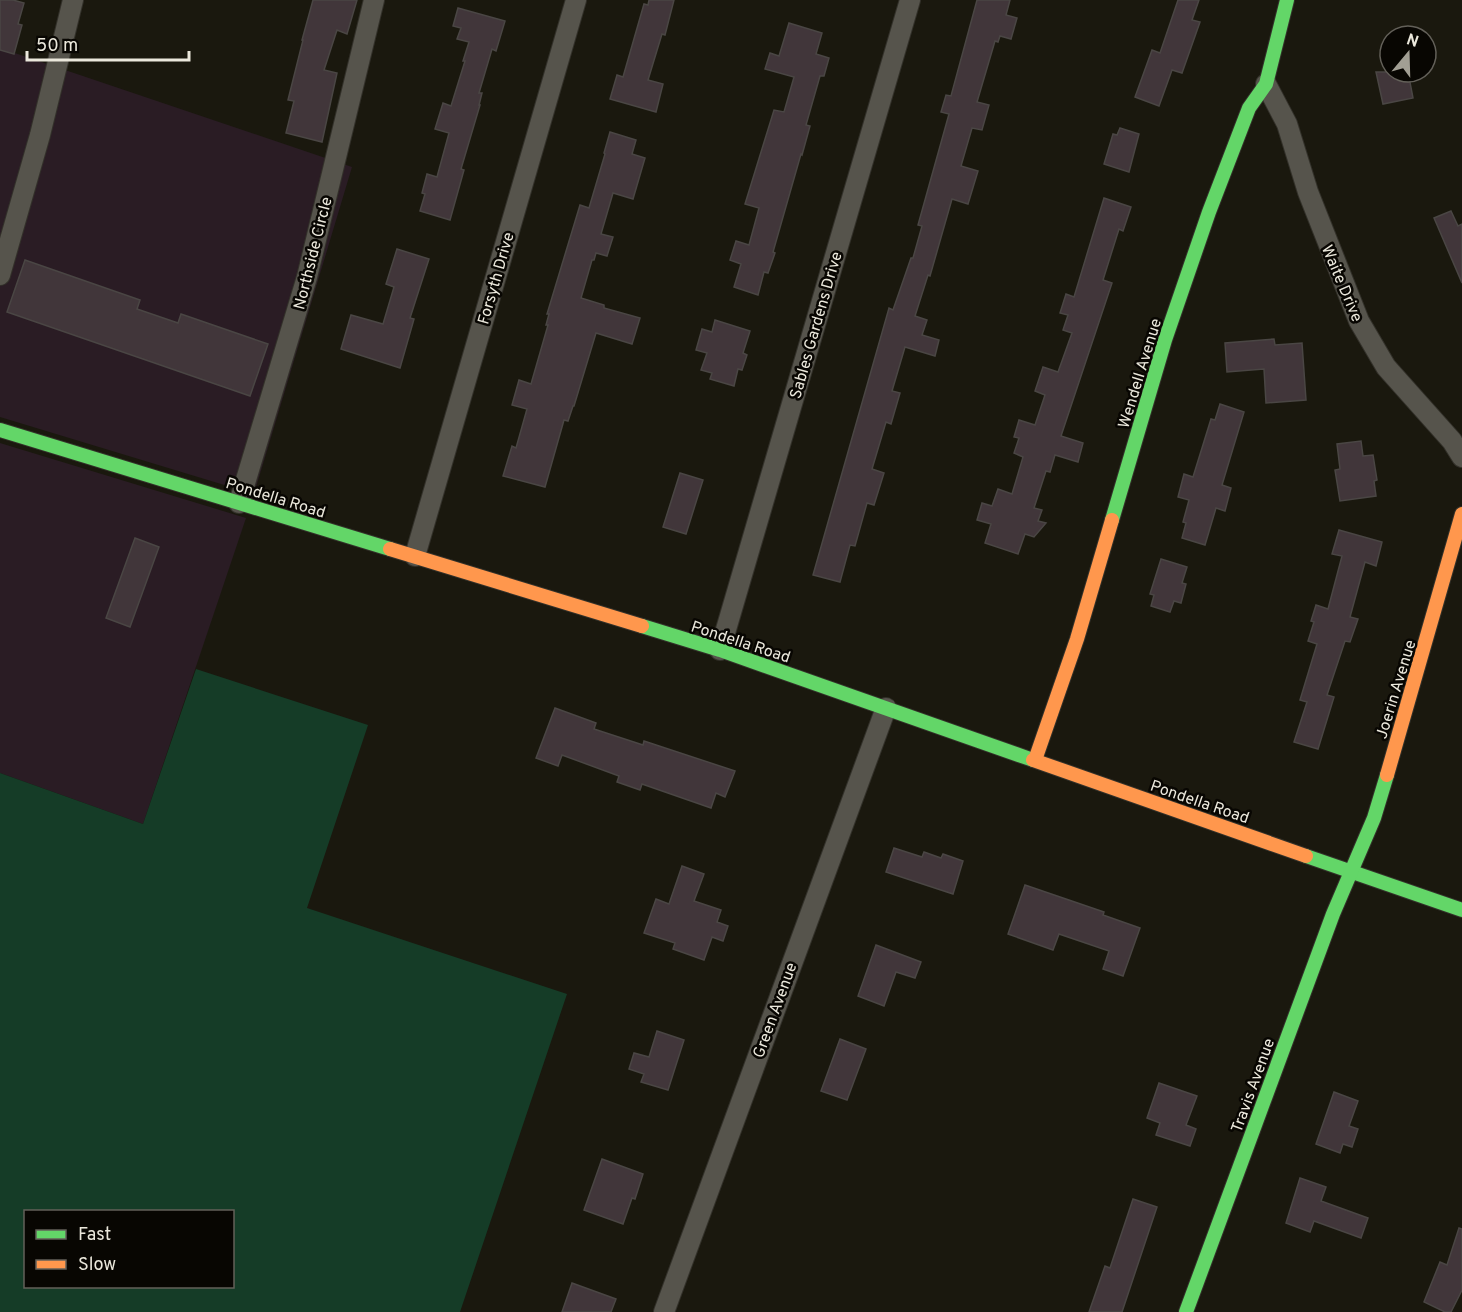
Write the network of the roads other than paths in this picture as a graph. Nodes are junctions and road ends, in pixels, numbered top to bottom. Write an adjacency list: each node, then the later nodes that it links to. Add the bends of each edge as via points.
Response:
1 (73, 0): 7 (street)
2 (374, 0): 10 (street, Northside Circle, via 307,277)
3 (576, 0): 12 (street, Forsyth Drive)
4 (910, 0): 13 (street, Sables Gardens Drive)
5 (1287, 0): 6 (street, Wendell Avenue)
6 (1266, 84): 9 (street, Waite Drive, via 1287,124 1319,224 1359,321 1386,367); 15 (street, Wendell Avenue, via 1249,108 1165,340 1070,660)
7 (0, 275)
8 (0, 430): 10 (street, Pondella Road)
9 (1462, 457)
10 (239, 503): 12 (street, Pondella Road)
11 (1462, 514): 16 (street, Joerin Avenue, via 1374,818)
12 (415, 556): 13 (street, Pondella Road)
13 (720, 650): 14 (street, Pondella Road)
14 (885, 708): 15 (street, Pondella Road); 18 (street, Green Avenue)
15 (1035, 760): 16 (street, Pondella Road)
16 (1351, 871): 17 (street, Pondella Road); 19 (street, Travis Avenue)
17 (1462, 910)
18 (664, 1312)
19 (1186, 1312)

